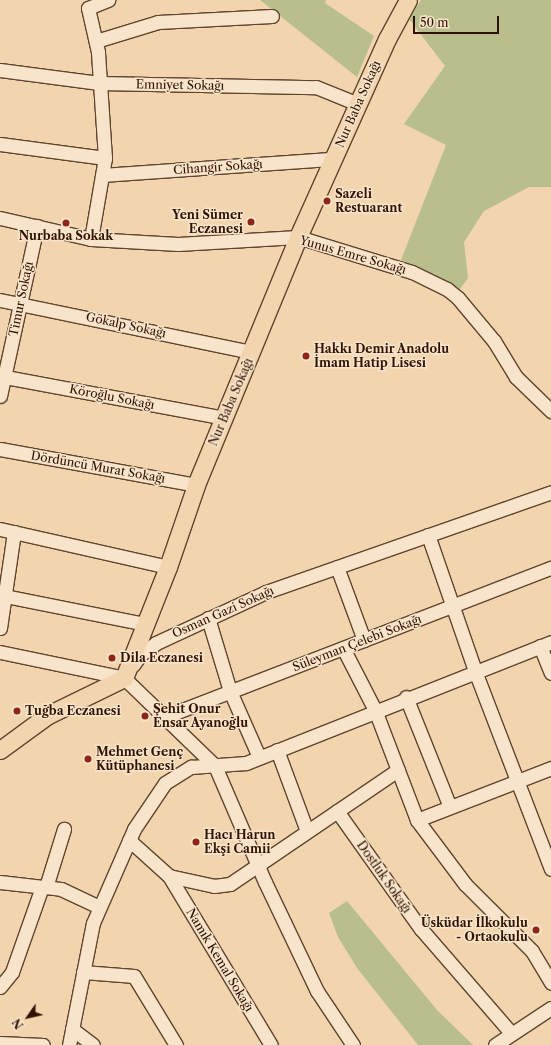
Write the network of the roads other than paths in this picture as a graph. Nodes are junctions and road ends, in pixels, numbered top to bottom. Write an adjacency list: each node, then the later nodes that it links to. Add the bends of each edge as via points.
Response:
1 (108, 0): 4 (street, via 88,8)
2 (408, 0): 7 (main road, Nur Baba Sokağı, via 387,39)
3 (272, 16): 4 (street, via 158,22)
4 (96, 41): 6 (street)
5 (0, 70): 6 (street, Emniyet Sokağı)
6 (99, 83): 7 (street, Emniyet Sokağı, via 316,87); 9 (street)
7 (358, 104): 10 (main road, Nur Baba Sokağı)
8 (0, 144): 9 (street)
9 (105, 158): 11 (street)
10 (333, 158): 11 (street, Cihangir Sokağı); 14 (main road, Nur Baba Sokağı)
11 (102, 175): 15 (street)
12 (0, 218): 13 (street, Yunus Emre Sokağı)
13 (37, 226): 15 (street, Yunus Emre Sokağı); 17 (street, Timur Sokağı)
14 (298, 237): 15 (street, Yunus Emre Sokağı, via 178,244); 18 (main road, Nur Baba Sokağı); 21 (street, Yunus Emre Sokağı, via 412,272 447,289 494,341 516,377)
15 (90, 239)
16 (0, 300): 17 (street, Gökalp Sokağı)
17 (20, 303): 18 (street, Gökalp Sokağı); 19 (street, Timur Sokağı)
18 (252, 352): 22 (main road, Nur Baba Sokağı)
19 (2, 377): 20 (street, Timur Sokağı); 22 (street, Köroğlu Sokağı)
20 (0, 396)
21 (551, 411)
22 (224, 418): 24 (main road, Nur Baba Sokağı)
23 (0, 449): 24 (street, Dördüncü Murat Sokağı)
24 (196, 485): 30 (main road, Nur Baba Sokağı)
25 (551, 492): 28 (street, Osman Gazi Sokağı)
26 (0, 529): 27 (street)
27 (14, 532): 30 (street); 32 (street)
28 (428, 535): 29 (street, Osman Gazi Sokağı); 33 (street)
29 (337, 567): 34 (street, Osman Gazi Sokağı, via 266,592); 37 (street)
30 (168, 568): 35 (main road, Nur Baba Sokağı)
31 (551, 568): 33 (street, Süleyman Çelebi Sokağı)
32 (2, 596): 35 (street); 36 (street)
33 (452, 607): 37 (street, Süleyman Çelebi Sokağı); 41 (street)
34 (208, 618): 43 (street, Osman Gazi Sokağı, via 156,642 140,655); 44 (street)
35 (145, 624): 43 (main road, Nur Baba Sokağı)
36 (0, 628)
37 (364, 640): 39 (street, Süleyman Çelebi Sokağı)
38 (545, 644): 41 (street); 42 (street)
39 (343, 648): 44 (street, Süleyman Çelebi Sokağı); 46 (street)
40 (0, 652): 43 (street)
41 (475, 671): 45 (street); 54 (street)
42 (551, 674)
43 (124, 678): 47 (street); 48 (main road, via 48,715)
44 (230, 691): 47 (street, Süleyman Çelebi Sokağı); 50 (street)
45 (406, 698): 46 (street); 55 (street)
46 (375, 710): 49 (street); 53 (street)
47 (164, 716): 51 (street)
48 (1, 746)
49 (277, 750): 50 (street); 59 (street)
50 (259, 757): 51 (street, via 246,763)
51 (214, 766): 60 (street, via 191,767 165,783); 61 (street)
52 (551, 768): 54 (street)
53 (398, 770): 56 (street); 57 (street)
54 (518, 780): 55 (street); 62 (street)
55 (450, 807): 57 (street)
56 (337, 811): 59 (street); 72 (street, Dostluk Sokağı, via 420,929)
57 (417, 820): 68 (street, via 464,884 532,951)
58 (64, 829): 65 (street)
59 (307, 831): 61 (street)
60 (129, 840): 63 (street); 66 (street)
61 (257, 865): 63 (street, via 230,884 214,886); 80 (street, via 317,991)
62 (551, 869)
63 (169, 876): 79 (street, Namık Kemal Sokağı)
64 (0, 882): 65 (street)
65 (44, 887): 66 (street, via 61,889); 69 (street, via 12,972)
66 (99, 907): 67 (street, via 92,923)
67 (83, 972): 71 (street); 78 (street, via 134,976)
68 (551, 983)
69 (0, 987)
70 (551, 1008): 72 (street)
71 (72, 1029): 76 (street); 77 (street)
72 (511, 1033): 81 (street)
73 (0, 1043): 74 (street)
74 (16, 1044): 75 (street)
75 (43, 1045)
76 (68, 1045)
77 (93, 1045)
78 (176, 1045)
79 (271, 1045)
80 (353, 1045)
81 (495, 1045)

